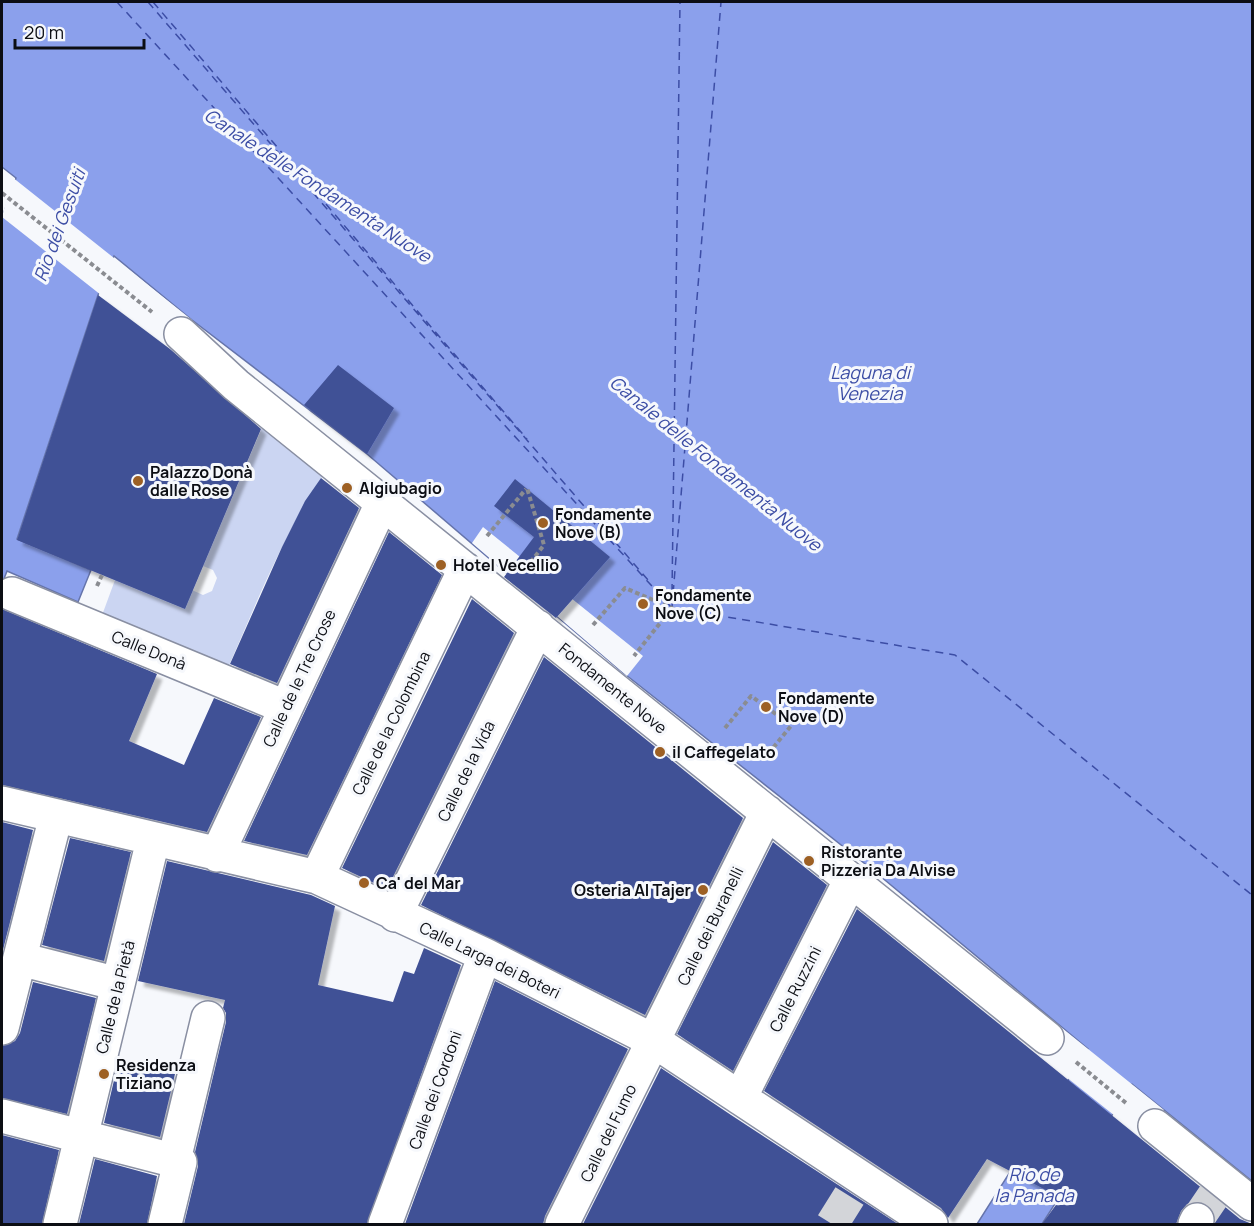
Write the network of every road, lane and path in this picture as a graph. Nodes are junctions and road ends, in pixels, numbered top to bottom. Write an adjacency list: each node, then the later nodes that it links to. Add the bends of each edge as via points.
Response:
1 (2, 193): 2 (path)
2 (150, 310)
3 (181, 334): 4 (street, Fondamente Nove, via 236,385)
4 (383, 501): 7 (street, Fondamente Nove); 12 (street, Calle de le Tre Crose)
5 (489, 533): 6 (path, via 527,488 544,544)
6 (528, 564)
7 (465, 569): 10 (street, Fondamente Nove); 20 (street, Calle de la Colombina)
8 (12, 594): 12 (street, Calle Donà)
9 (598, 619): 11 (path, via 625,588 672,608)
10 (537, 627): 16 (street, Fondamente Nove); 22 (street, Calle de la Vida)
11 (638, 651)
12 (285, 706): 19 (street, Calle de le Tre Crose)
13 (718, 736): 14 (path, via 751,696 784,720 800,715)
14 (757, 768)
15 (2, 803): 17 (street, Calle Larga dei Boteri)
16 (767, 812): 21 (street, Fondamente Nove); 29 (street, Calle dei Buranelli)
17 (56, 816): 18 (street, Calle Larga dei Boteri); 24 (street)
18 (153, 840): 19 (street, Calle Larga dei Boteri); 25 (street, Calle de la Pietà)
19 (217, 855): 20 (street, Calle Larga dei Boteri)
20 (316, 877): 22 (street, Calle Larga dei Boteri)
21 (850, 881): 28 (street, Fondamente Nove); 31 (street, Calle Ruzzini)
22 (395, 915): 23 (street, Calle Larga dei Boteri)
23 (485, 955): 29 (street, Calle Larga dei Boteri); 41 (street, Calle dei Cordoni)
24 (20, 959): 25 (street); 27 (street)
25 (118, 984): 35 (street, Calle de la Pietà)
26 (208, 1018): 36 (street)
27 (2, 1028)
28 (1047, 1038)
29 (654, 1041): 31 (street, Calle Larga dei Boteri); 42 (street, Calle del Fumo)
30 (1083, 1067): 32 (path)
31 (740, 1098): 43 (street, Calle Larga dei Boteri, via 856,1185)
32 (1123, 1100)
33 (2, 1116): 35 (street)
34 (1155, 1126): 38 (street)
35 (81, 1136): 36 (street); 39 (street, Calle de la Pietà)
36 (174, 1160): 40 (street, via 180,1162)
37 (1252, 1204): 38 (street)
38 (1207, 1205)
39 (60, 1224)
40 (165, 1224)
41 (385, 1224)
42 (562, 1224)
43 (931, 1224)

